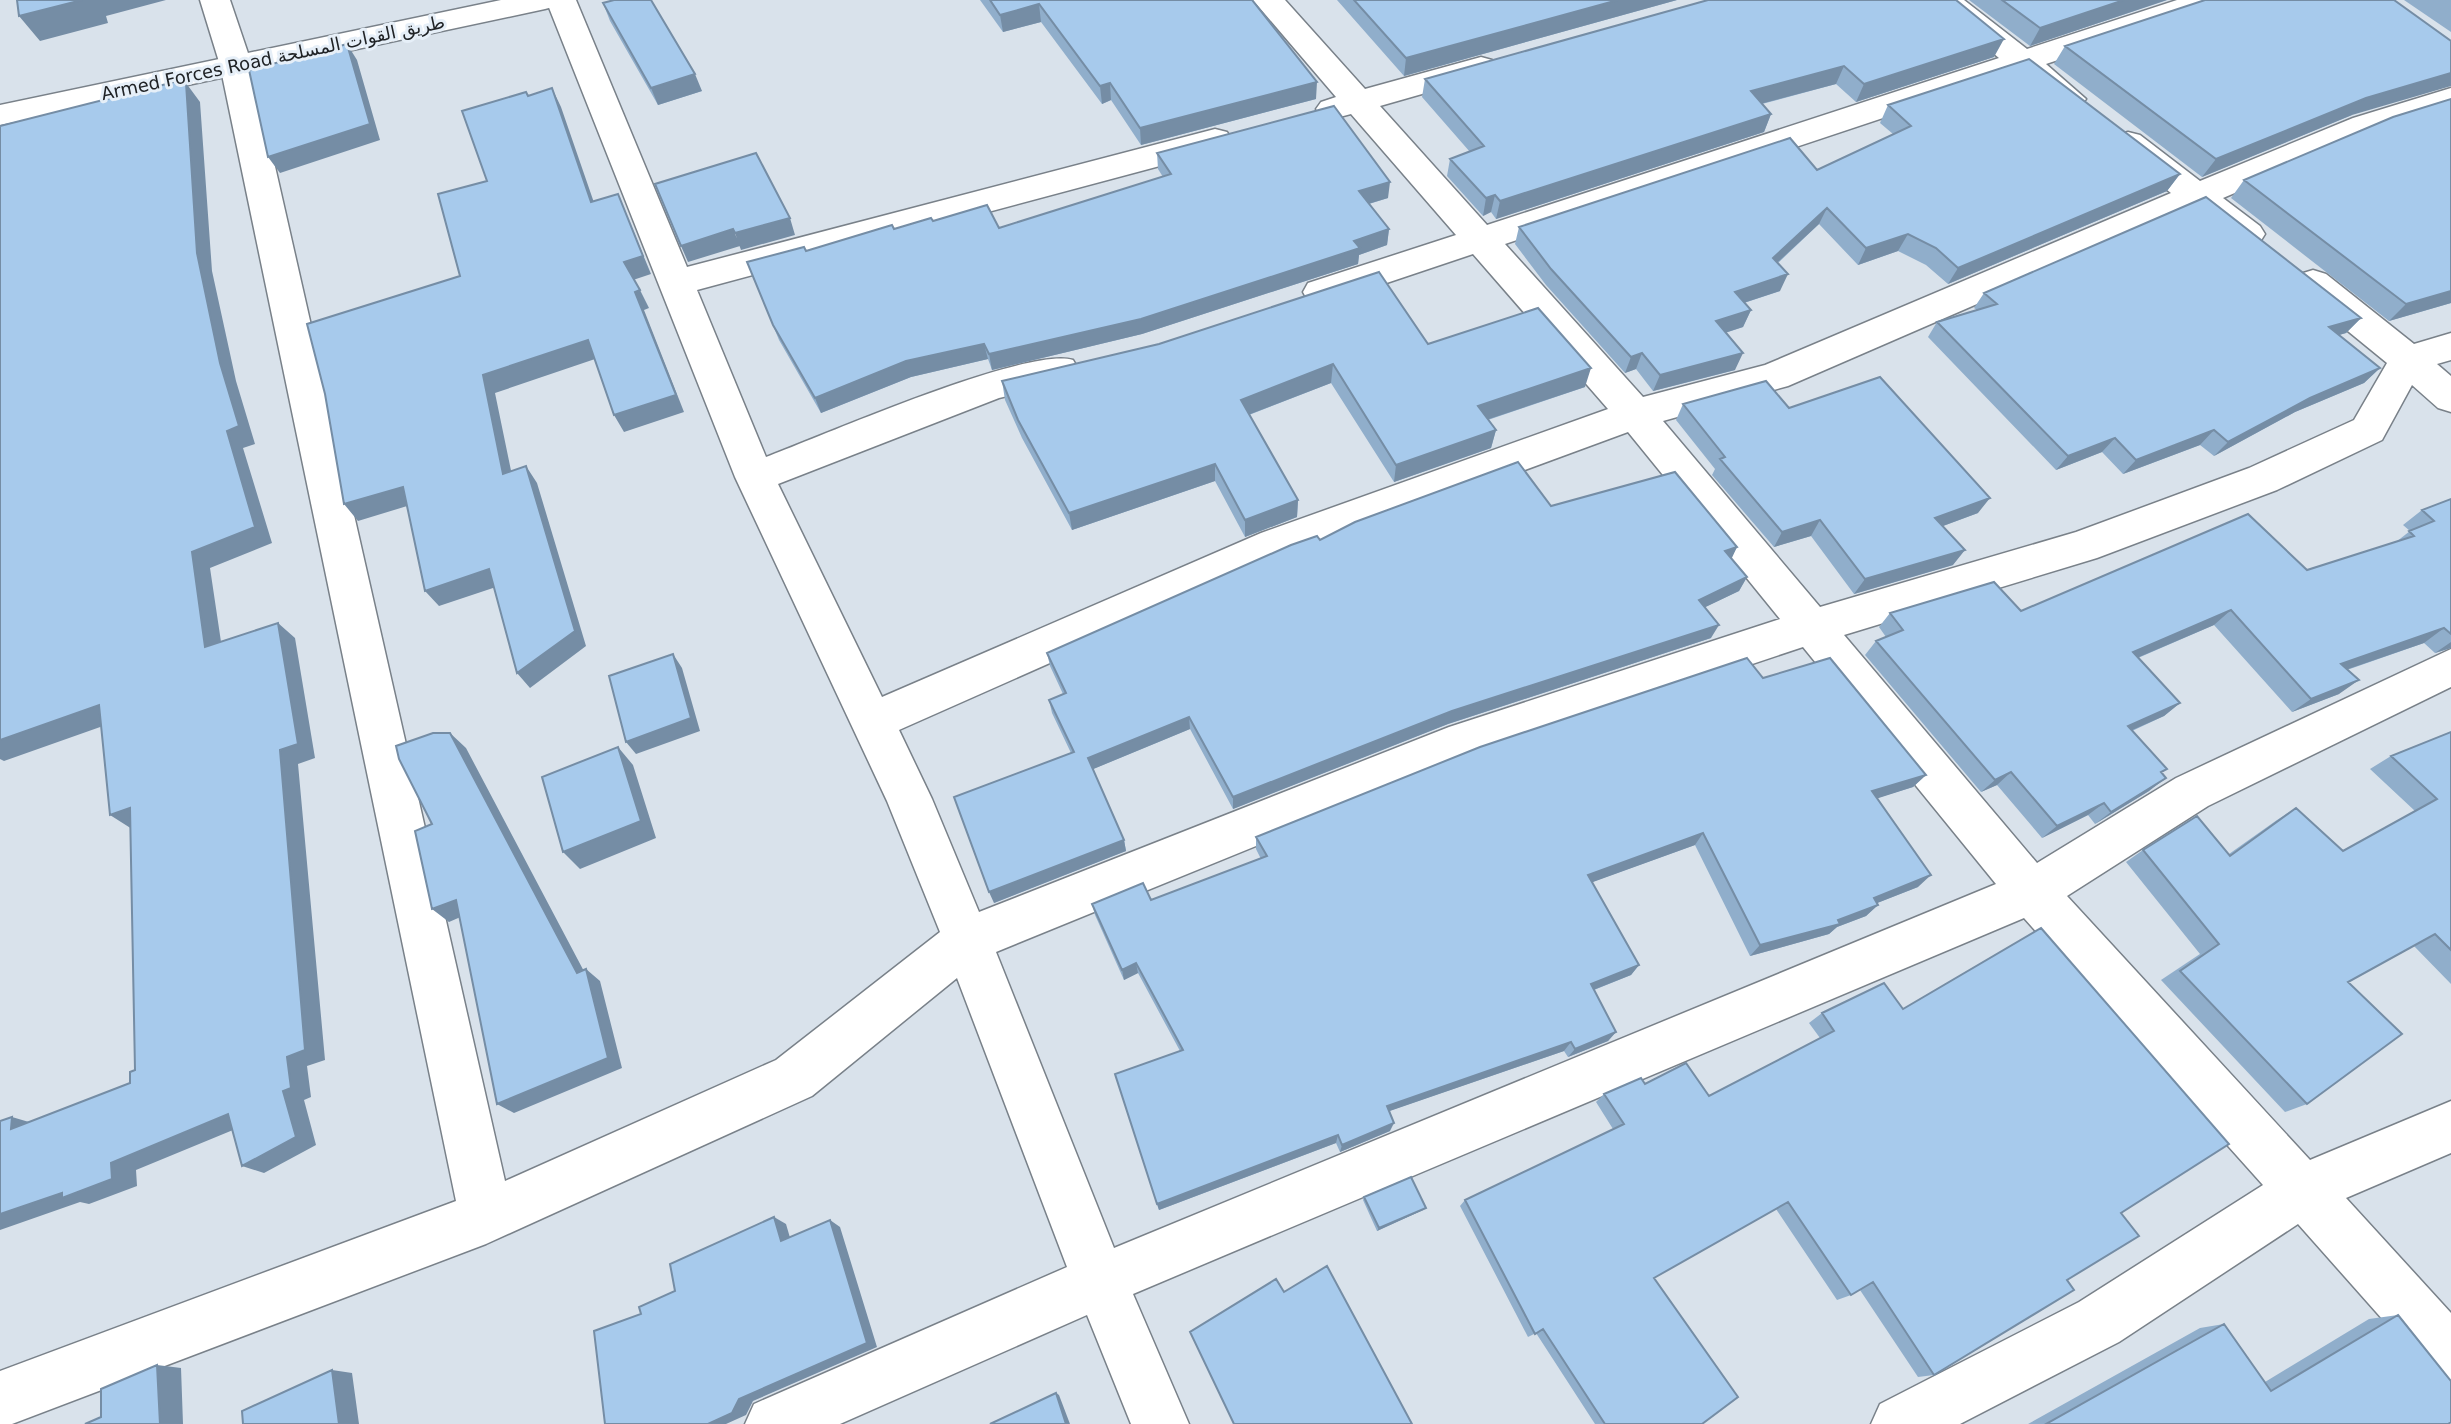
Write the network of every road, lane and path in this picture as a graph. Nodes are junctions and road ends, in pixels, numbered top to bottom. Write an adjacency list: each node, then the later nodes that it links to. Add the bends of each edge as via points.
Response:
1 (215, 0): 9 (street)
2 (545, 0): 9 (street, Armed Forces Road طريق القوات المسلحة)
3 (561, 0): 17 (street)
4 (1268, 0): 11 (street)
5 (1945, 0): 8 (street)
6 (2208, 0): 8 (street)
7 (1509, 60): 11 (street)
8 (2021, 60): 15 (street); 16 (street)
9 (236, 65): 12 (street, Armed Forces Road طريق القوات المسلحة); 32 (street)
10 (2451, 98): 15 (street, via 2365,125)
11 (1358, 102): 13 (street); 16 (street)
12 (0, 115)
13 (1297, 118)
14 (1252, 130): 17 (street)
15 (2196, 196): 20 (street); 23 (street, via 1775,376)
16 (1478, 240): 18 (street); 23 (street)
17 (676, 283): 24 (street)
18 (1297, 300)
19 (2451, 346): 20 (street)
20 (2408, 359): 22 (street); 25 (street, via 2368,430 2263,479 2083,546)
21 (1084, 364): 24 (street, via 992,386)
22 (2451, 398)
23 (1635, 414): 25 (street); 27 (street, via 1275,545)
24 (755, 477): 27 (street)
25 (1814, 626): 28 (street); 29 (street, via 1465,741)
26 (2451, 667): 28 (street, via 2192,792)
27 (871, 722): 29 (street)
28 (2032, 892): 31 (street); 33 (street)
29 (967, 940): 32 (street, via 794,1078); 33 (street)
30 (2451, 1127): 31 (street)
31 (2303, 1190): 34 (street); 38 (street, via 2099,1322)
32 (486, 1217): 35 (street)
33 (1100, 1281): 36 (street); 37 (street)
34 (2451, 1354)
35 (0, 1400)
36 (774, 1424)
37 (1160, 1424)
38 (1900, 1424)

